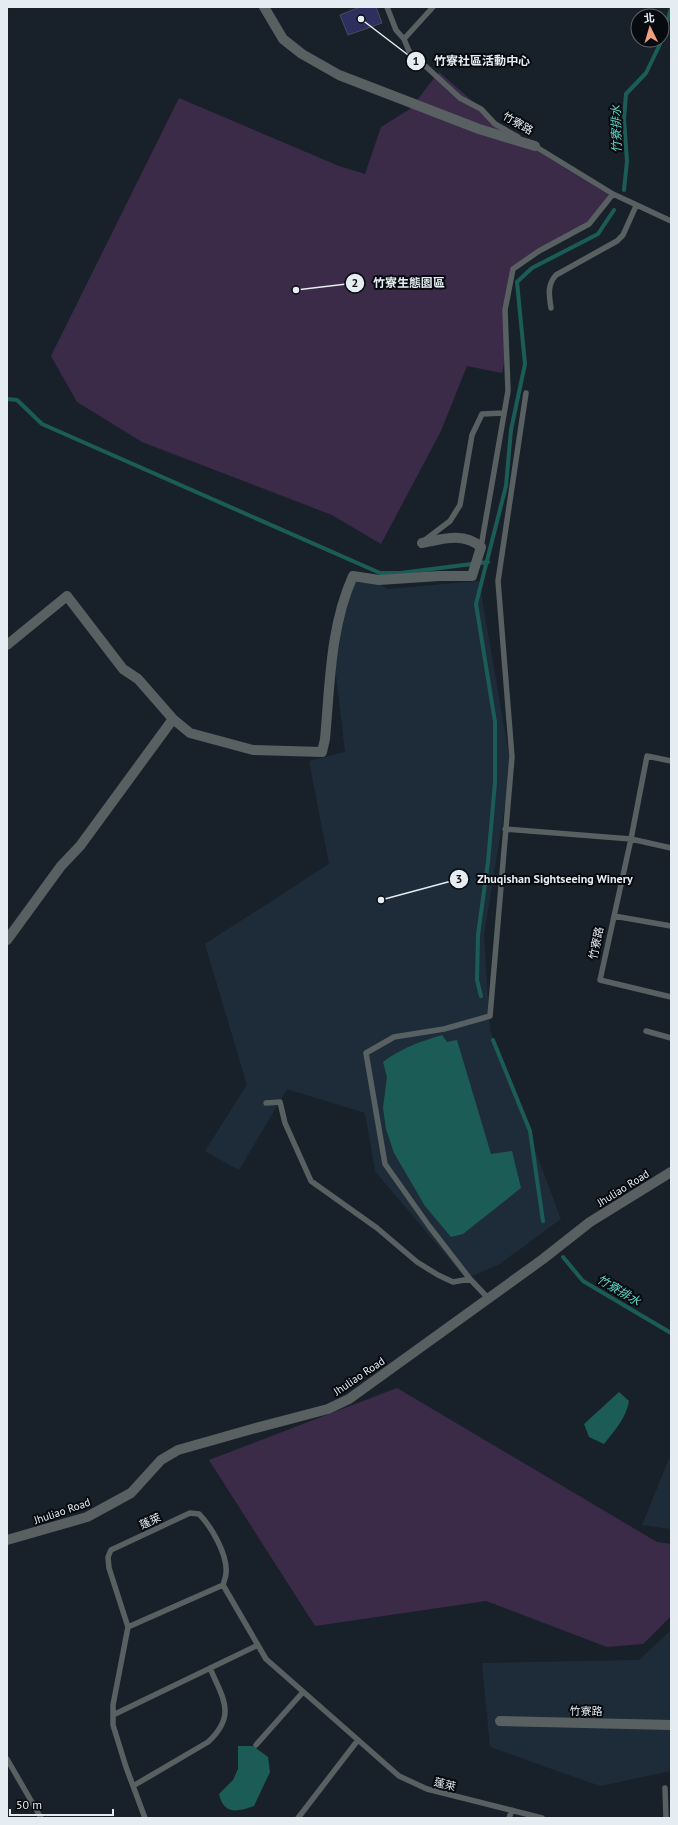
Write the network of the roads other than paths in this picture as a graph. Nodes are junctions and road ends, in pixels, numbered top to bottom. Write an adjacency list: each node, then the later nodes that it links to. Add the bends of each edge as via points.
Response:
1 (264, 7): 5 (street, via 283,39 302,54 339,75 479,129)
2 (387, 7): 4 (lane, 竹寮路, via 396,30)
3 (433, 7): 4 (lane)
4 (404, 39): 5 (lane, 竹寮路, via 409,51 460,98 481,109 495,124)
5 (535, 146): 6 (lane, 竹寮路)
6 (613, 194): 7 (lane, 竹寮路); 11 (lane, via 589,224 539,251 513,269 505,310 508,391)
7 (636, 206): 8 (lane, 竹寮路); 9 (lane, via 623,235 556,275 551,281)
8 (671, 221)
9 (551, 308)
10 (526, 393): 17 (lane, via 498,581 512,757)
11 (504, 413): 12 (lane, via 482,414 472,435 460,505 450,521); 13 (lane)
12 (422, 543): 13 (street, via 453,537 473,541)
13 (481, 548): 15 (street, via 472,576 379,580 353,576 341,608 334,638 322,752 253,750 190,733)
14 (7, 645): 15 (street, via 67,596 123,669 138,679)
15 (173, 719): 22 (street)
16 (671, 760): 18 (lane, 竹寮路, via 647,756)
17 (506, 829): 18 (lane); 28 (lane, via 490,1016 444,1029 394,1037 366,1053 385,1164)
18 (631, 839): 19 (lane); 20 (lane, 竹寮路)
19 (671, 848)
20 (614, 916): 21 (lane); 23 (lane, 竹寮路, via 600,980)
21 (671, 926)
22 (7, 940)
23 (671, 997)
24 (646, 1031): 25 (lane)
25 (671, 1038)
26 (266, 1104): 28 (lane, via 280,1102 285,1123 311,1181 377,1228 417,1262 438,1275 453,1282)
27 (671, 1172): 29 (street, Jhuliao Road, via 590,1222 544,1259)
28 (470, 1279): 29 (lane)
29 (488, 1298): 30 (street, Jhuliao Road, via 349,1399 328,1409 178,1450 161,1460 130,1493 87,1517)
30 (7, 1540)
31 (223, 1585): 32 (lane); 32 (lane, 蓬萊, via 226,1572 224,1557 208,1523 199,1514 190,1513 111,1550 108,1557 109,1568); 33 (lane, 蓬萊)
32 (128, 1627): 36 (lane, 蓬萊)
33 (258, 1645): 34 (lane); 35 (lane, 蓬萊, via 266,1659)
34 (210, 1668): 36 (lane); 42 (lane, via 226,1706 224,1720 217,1734 208,1742)
35 (303, 1692): 39 (lane, 蓬萊); 40 (lane)
36 (113, 1715): 42 (lane, 蓬萊, via 113,1725)
37 (500, 1721): 38 (street, 竹寮路)
38 (671, 1725)
39 (358, 1740): 44 (lane, 蓬萊, via 399,1776 426,1790); 47 (lane)
40 (256, 1745)
41 (7, 1759): 45 (lane)
42 (133, 1786): 46 (lane, 蓬萊)
43 (665, 1788): 50 (lane)
44 (512, 1810): 48 (lane); 49 (lane, 蓬萊)
45 (41, 1818)
46 (145, 1818)
47 (298, 1818)
48 (509, 1818)
49 (542, 1818)
50 (666, 1818)

